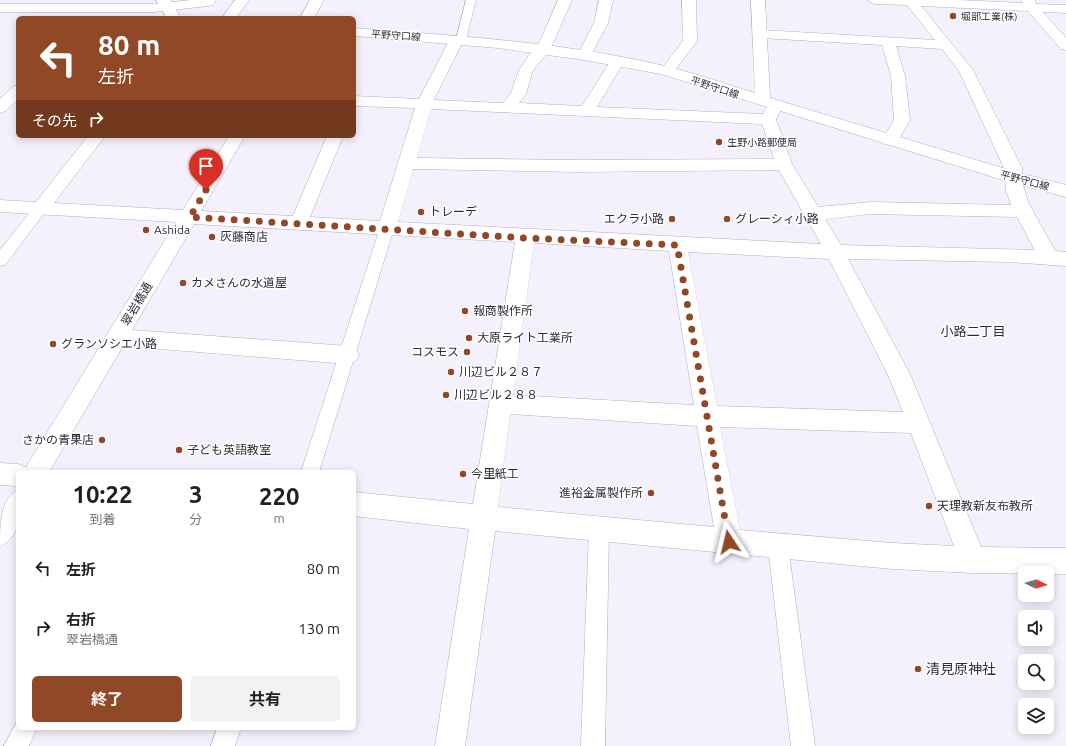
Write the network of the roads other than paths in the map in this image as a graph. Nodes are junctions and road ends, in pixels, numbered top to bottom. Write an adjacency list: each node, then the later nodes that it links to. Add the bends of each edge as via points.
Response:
1 (5, 0): 15 (street)
2 (72, 0): 18 (street)
3 (209, 0): 14 (street)
4 (242, 0): 23 (street)
5 (317, 0): 24 (street)
6 (471, 0): 27 (lane)
7 (565, 0): 31 (street)
8 (606, 0): 32 (street, via 601,23)
9 (689, 0): 34 (street, via 690,41)
10 (758, 0): 26 (street)
11 (874, 0): 12 (street)
12 (911, 2): 13 (street); 29 (street)
13 (940, 2): 16 (street)
14 (165, 3): 20 (street); 22 (street)
15 (0, 4)
16 (1029, 4): 19 (street); 30 (street)
17 (0, 8): 18 (street)
18 (59, 8): 21 (street)
19 (1066, 9)
20 (137, 13): 21 (street)
21 (94, 14)
22 (173, 16)
23 (230, 16)
24 (307, 16)
25 (356, 32): 27 (street, 平野守口線)
26 (761, 34): 28 (street); 40 (street)
27 (459, 40): 31 (street, 平野守口線); 37 (street)
28 (888, 42): 29 (street); 45 (street, via 898,76 902,120)
29 (945, 45): 48 (street, via 966,70 1005,149 1013,168)
30 (1066, 46)
31 (543, 50): 32 (street, 平野守口線); 39 (street, via 526,70 518,94)
32 (584, 56): 33 (street, 平野守口線)
33 (617, 62): 34 (street, 平野守口線); 41 (street)
34 (667, 71): 40 (street, 平野守口線)
35 (16, 92): 38 (street)
36 (356, 101): 37 (street)
37 (424, 105): 39 (street); 46 (street)
38 (0, 108)
39 (507, 108): 41 (street)
40 (769, 109): 41 (street); 45 (street, 平野守口線); 47 (street)
41 (586, 112)
42 (95, 138): 51 (street)
43 (236, 138): 54 (street, 翠岩橋通)
44 (334, 138): 55 (street)
45 (890, 140): 48 (street, 平野守口線)
46 (406, 163): 47 (street, via 578,166); 56 (street)
47 (784, 164): 53 (street)
48 (1012, 177): 49 (street, 平野守口線); 52 (street)
49 (1066, 191)
50 (0, 206): 51 (street)
51 (40, 209): 54 (street); 61 (lane)
52 (1023, 212): 53 (street, via 871,208); 60 (street)
53 (813, 214): 59 (street)
54 (190, 217): 55 (street); 62 (street, 翠岩橋通)
55 (299, 223): 56 (street)
56 (386, 228): 57 (street); 63 (lane)
57 (525, 238): 58 (street); 64 (street)
58 (677, 245): 59 (street); 65 (street)
59 (835, 252): 60 (street); 66 (street, via 899,374)
60 (1058, 258)
61 (0, 261)
62 (117, 337): 63 (street); 67 (street, 翠岩橋通)
63 (348, 355): 68 (lane)
64 (500, 404): 65 (street); 73 (street)
65 (707, 416): 66 (street); 76 (street)
66 (919, 423): 78 (street)
67 (37, 470)
68 (311, 470)
69 (0, 474): 70 (street)
70 (16, 476)
71 (356, 504): 73 (street)
72 (16, 505): 75 (street)
73 (485, 518): 74 (street); 84 (street)
74 (599, 530): 76 (street); 85 (lane)
75 (0, 533)
76 (729, 542): 77 (street)
77 (778, 546): 78 (street); 86 (lane)
78 (973, 560): 79 (street)
79 (1066, 560)
80 (24, 730): 82 (lane)
81 (228, 730): 83 (lane)
82 (16, 746)
83 (223, 746)
84 (450, 746)
85 (593, 746)
86 (803, 746)

